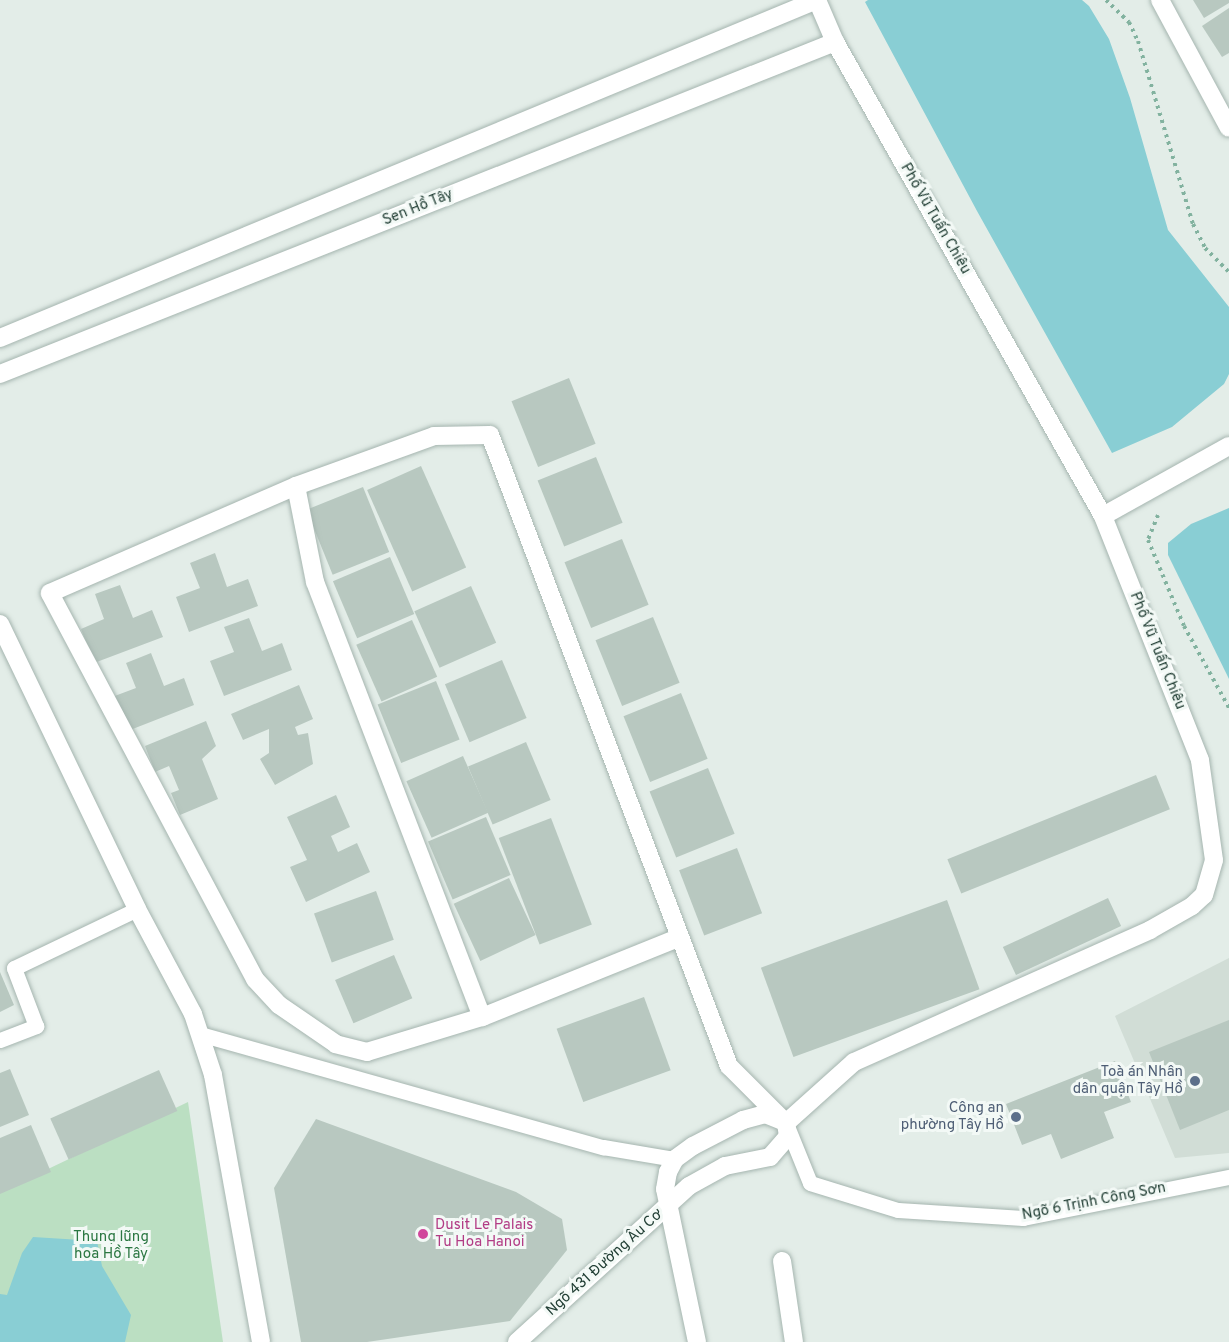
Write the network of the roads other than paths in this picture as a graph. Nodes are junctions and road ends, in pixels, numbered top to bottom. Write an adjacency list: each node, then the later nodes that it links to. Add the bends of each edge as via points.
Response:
1 (817, 0): 3 (street, Phố Vũ Tuấn Chiêu); 5 (street)
2 (1163, 1): 4 (street)
3 (835, 42): 6 (street, Sen Hồ Tây); 9 (street, Phố Vũ Tuấn Chiêu)
4 (1229, 128)
5 (0, 338)
6 (0, 374)
7 (1229, 446): 9 (street)
8 (296, 486): 12 (street, via 434,436 490,435); 13 (street, via 315,582); 13 (street, via 50,593 255,980 279,1005 336,1044 367,1052)
9 (1103, 516): 16 (street, Phố Vũ Tuấn Chiêu, via 1200,760 1214,860 1204,895 1150,930 854,1062)
10 (0, 624): 11 (street)
11 (137, 909): 14 (street); 15 (lane, via 14,968 36,1026)
12 (678, 938): 13 (street); 16 (street, via 729,1066)
13 (482, 1017)
14 (200, 1034): 17 (lane, via 603,1147); 21 (street, via 213,1075)
15 (0, 1040)
16 (786, 1124): 17 (street, via 765,1114 742,1120); 18 (lane, Ngõ 6 Trịnh Công Sơn, via 810,1183 898,1210 1023,1218); 19 (street, via 788,1136 770,1157 706,1174)
17 (675, 1159): 19 (street, via 665,1189)
18 (1229, 1177)
19 (669, 1206): 22 (street, Ngõ 431 Đường Âu Cơ); 23 (street, Ngõ 431 Đường Âu Cơ)
20 (782, 1261): 24 (street)
21 (261, 1342)
22 (517, 1342)
23 (698, 1342)
24 (794, 1342)

